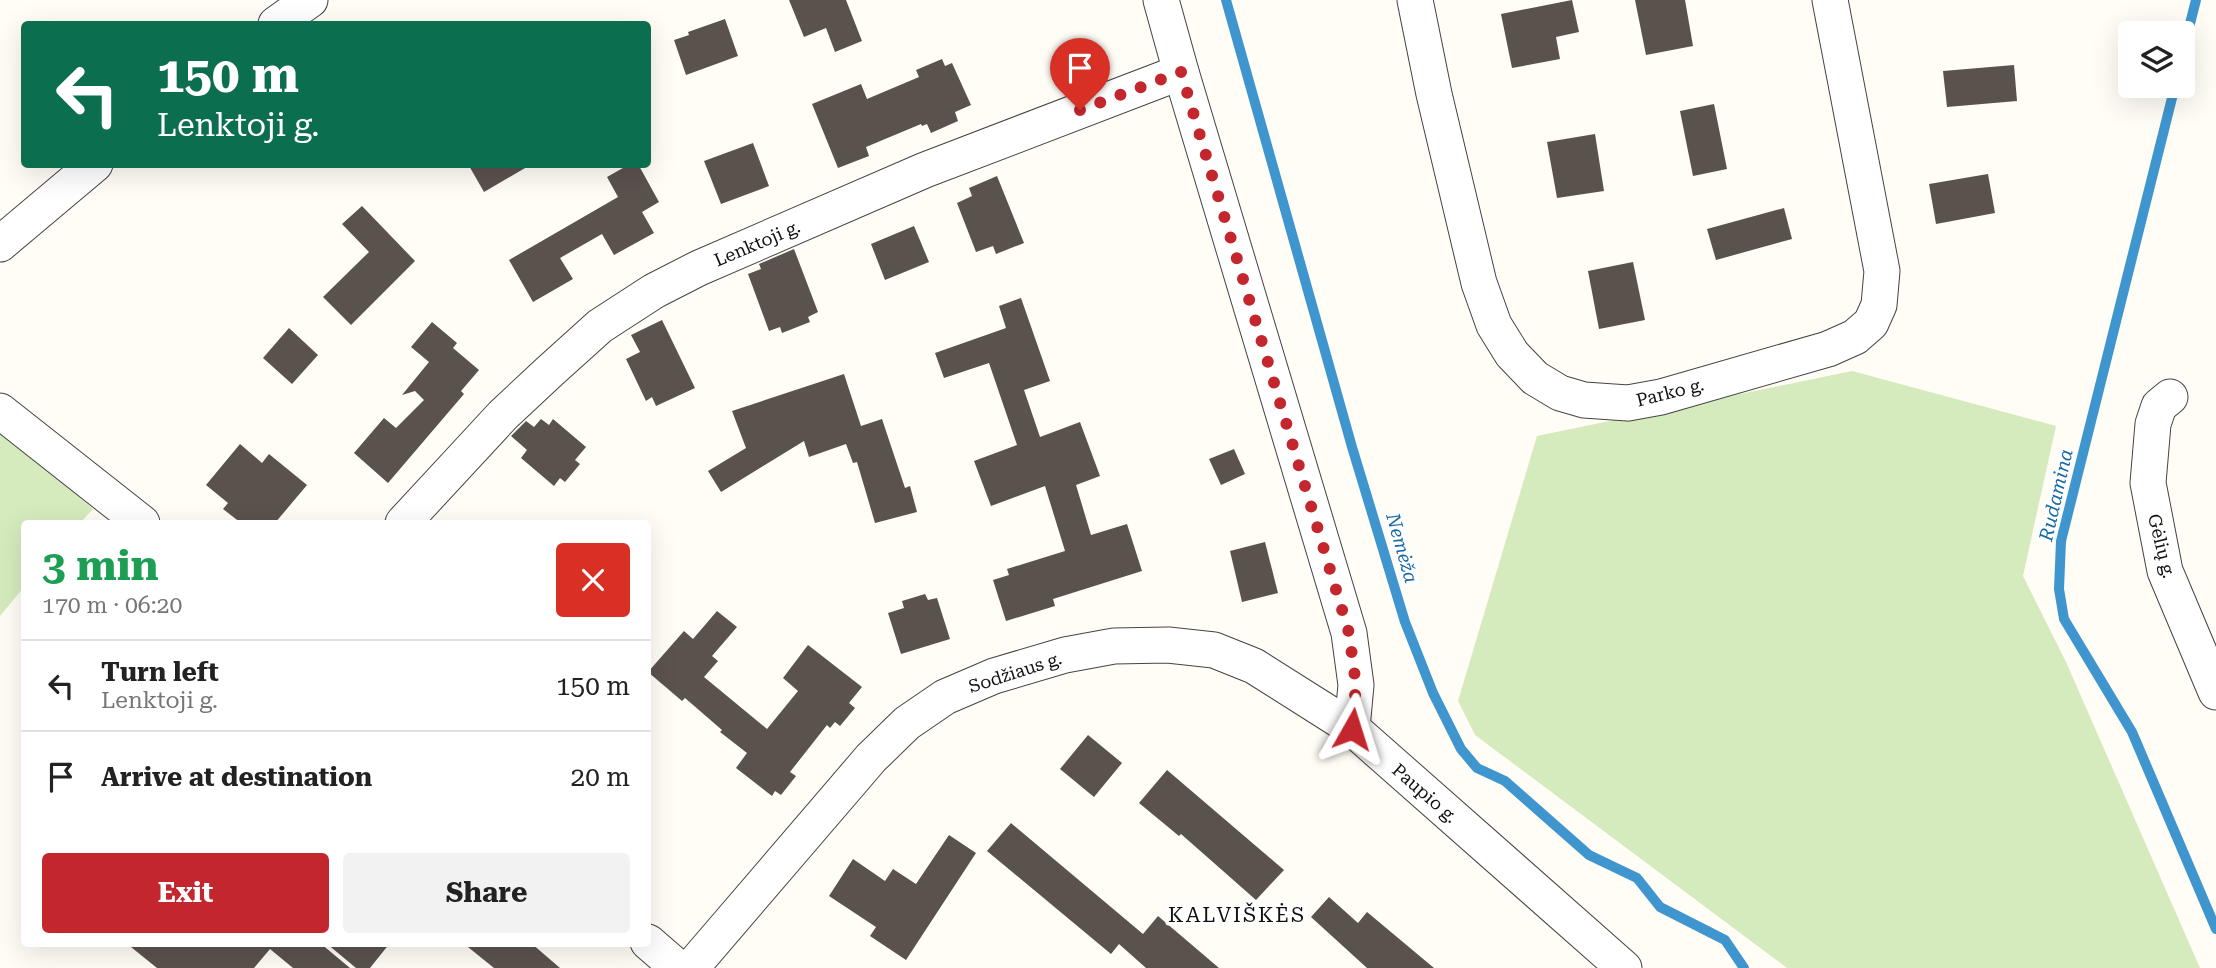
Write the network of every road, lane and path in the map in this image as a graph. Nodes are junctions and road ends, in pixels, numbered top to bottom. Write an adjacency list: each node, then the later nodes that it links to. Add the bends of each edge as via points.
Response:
1 (310, 0): 5 (street)
2 (1161, 0): 6 (street)
3 (1415, 0): 4 (street, Parko g., via 1479,284 1494,324 1512,354 1535,378 1560,393 1628,403 1828,349 1855,337 1871,323 1879,305 1882,271)
4 (1830, 0)
5 (280, 21)
6 (1181, 72): 12 (street, Lenktoji g., via 925,170 654,291 600,326 549,372); 14 (street, via 1349,633 1356,685)
7 (90, 168): 8 (street)
8 (0, 244)
9 (2169, 397): 13 (street, Gėlių g., via 2159,406 2153,424 2148,484 2165,571)
10 (0, 411): 11 (street)
11 (138, 520)
12 (406, 520)
13 (2216, 692)
14 (1352, 729): 17 (street, Sodžiaus g., via 1254,666 1214,650 1114,646 994,676 945,697 889,740); 18 (street, Paupio g.)
15 (651, 945): 16 (street)
16 (678, 968)
17 (691, 968)
18 (1624, 968)

